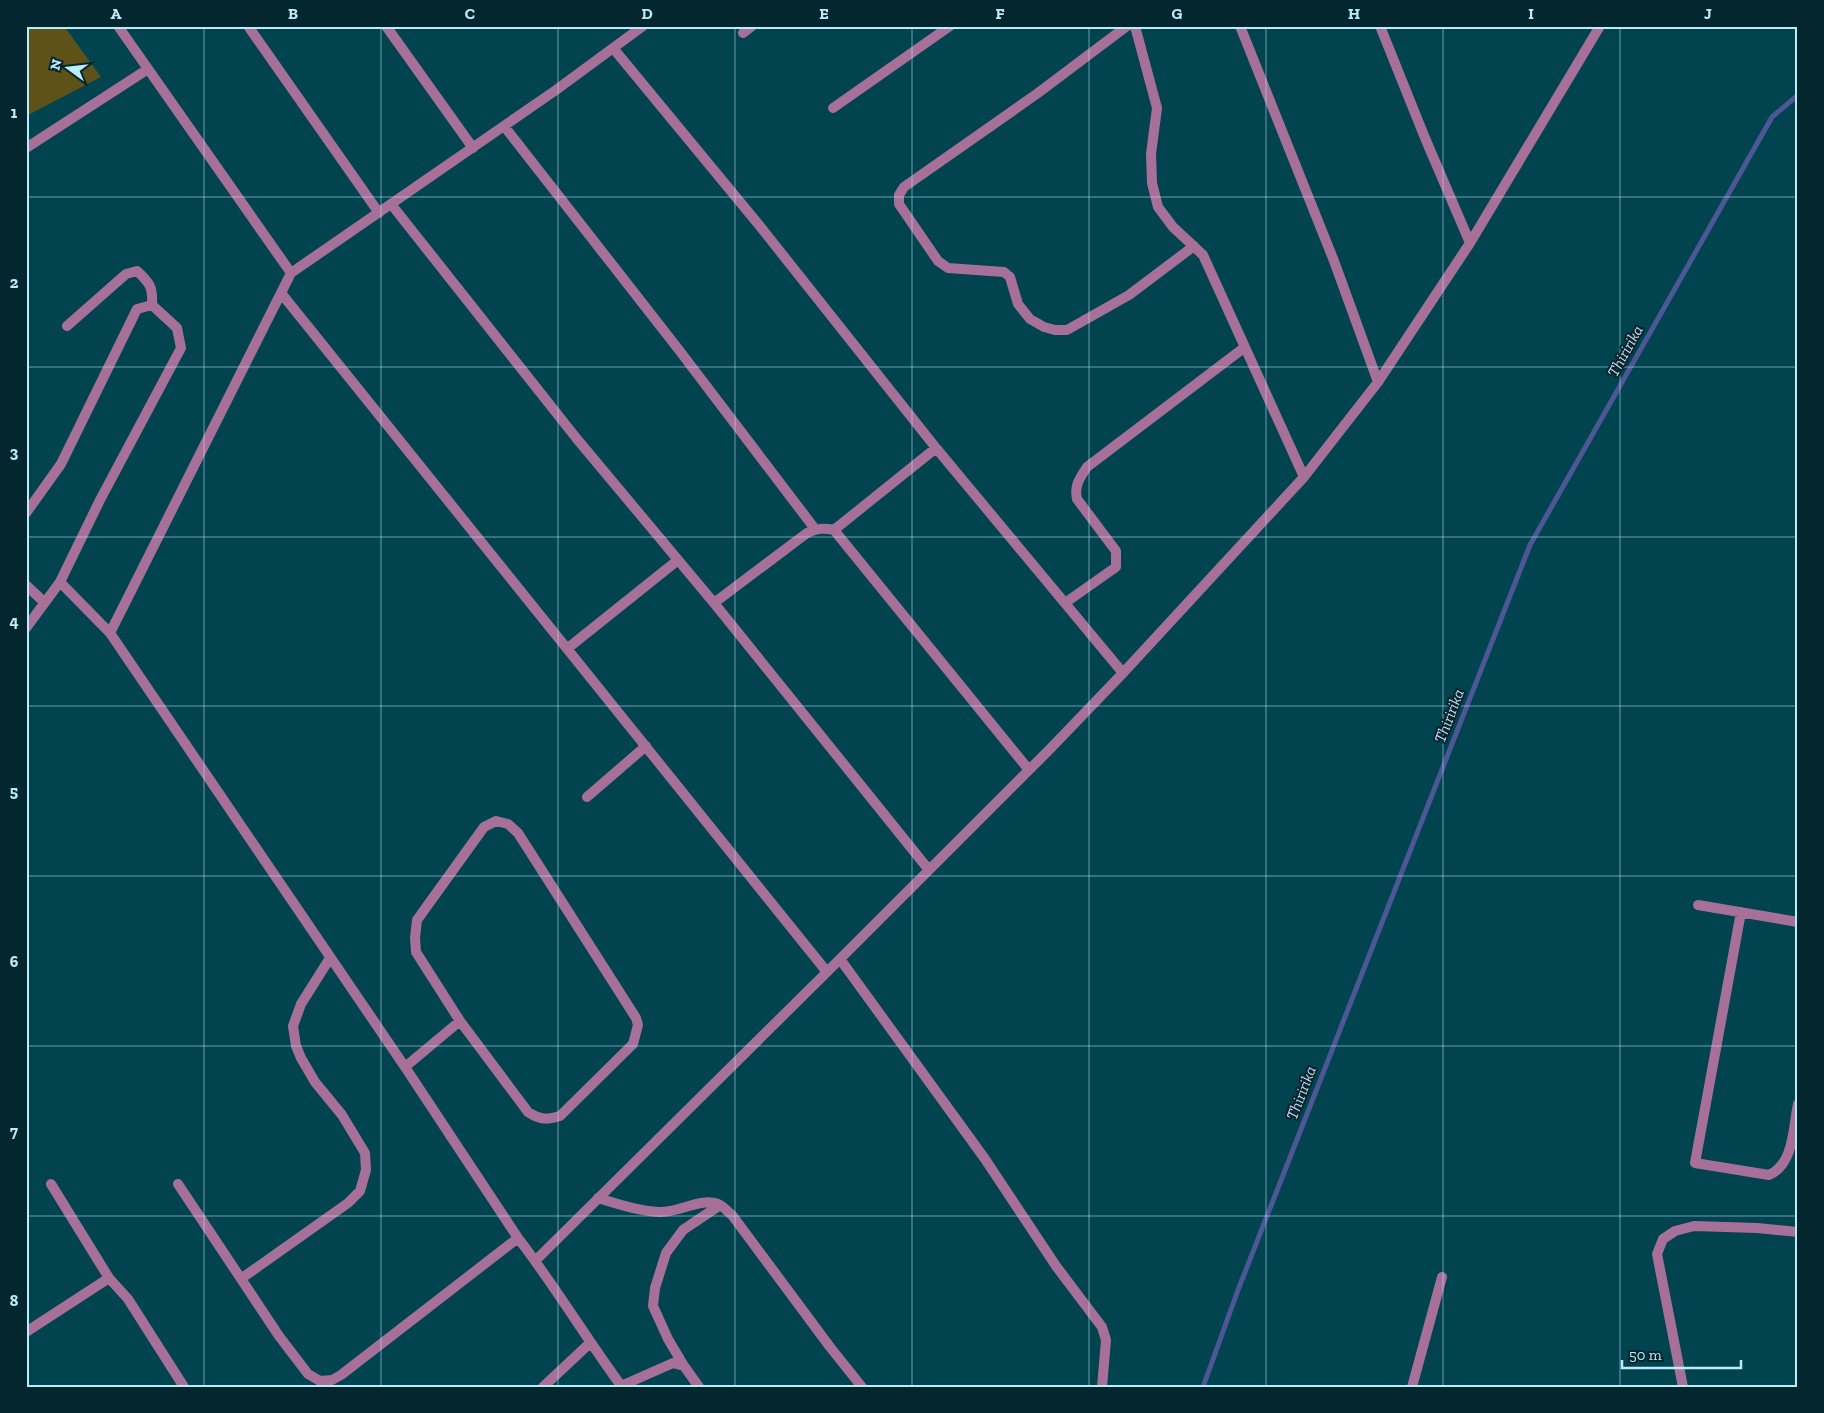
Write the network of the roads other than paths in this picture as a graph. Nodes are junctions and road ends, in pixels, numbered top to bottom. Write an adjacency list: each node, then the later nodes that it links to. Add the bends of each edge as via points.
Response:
1 (118, 26): 14 (street)
2 (248, 26): 20 (street)
3 (386, 26): 18 (street)
4 (643, 26): 13 (street)
5 (752, 26): 12 (street)
6 (950, 26): 15 (street)
7 (1127, 26): 22 (street, via 904,187 899,204 938,261 948,268 1004,272 1010,277 1018,304 1030,319 1055,330 1066,330 1129,295)
8 (1134, 26): 22 (street, via 1157,108 1151,154 1152,183 1158,207 1173,227)
9 (1240, 26): 28 (street, via 1334,261)
10 (1380, 26): 21 (street)
11 (1600, 26): 21 (street)
12 (743, 33)
13 (613, 48): 16 (street); 29 (street)
14 (148, 69): 17 (street); 23 (street)
15 (833, 108)
16 (504, 126): 18 (street); 32 (street)
17 (26, 148)
18 (473, 148): 19 (street)
19 (391, 204): 20 (street); 34 (street, via 576,439)
20 (379, 213): 23 (street)
21 (1470, 243): 28 (street)
22 (1194, 246): 27 (street, via 1203,255)
23 (291, 273): 24 (street)
24 (281, 293): 41 (street); 42 (street)
25 (152, 305): 26 (street, via 153,292 149,282 137,271 126,274); 31 (street, via 137,309 61,464); 35 (street, via 177,328 181,348)
26 (67, 326)
27 (1245, 347): 30 (street); 39 (street, via 1087,467 1076,485 1077,499 1116,551 1117,562 1116,567)
28 (1378, 382): 30 (street)
29 (936, 448): 33 (street); 39 (street)
30 (1304, 477): 43 (street)
31 (26, 513)
32 (815, 529): 33 (street); 38 (street)
33 (834, 530): 45 (street)
34 (678, 560): 38 (street); 42 (street)
35 (60, 582): 37 (street); 41 (street)
36 (28, 588): 37 (street)
37 (44, 602): 40 (street)
38 (714, 603): 47 (street)
39 (1065, 603): 43 (street)
40 (26, 628)
41 (110, 633): 51 (street)
42 (568, 648): 44 (street)
43 (1123, 673): 45 (street)
44 (646, 746): 46 (street); 53 (street)
45 (1029, 770): 47 (street)
46 (587, 797)
47 (929, 870): 52 (street)
48 (1698, 904): 49 (street)
49 (1741, 912): 50 (street); 56 (street, via 1695,1163 1769,1175 1776,1172 1788,1156)
50 (1798, 922)
51 (330, 958): 55 (street); 66 (street, via 296,1014 293,1026 296,1046 315,1082 342,1115 365,1153 366,1170 360,1191 348,1203)
52 (840, 959): 53 (street); 75 (street, via 985,1158 1056,1266 1102,1327 1106,1340)
53 (827, 972): 59 (street)
54 (460, 1021): 54 (street, via 528,1112 538,1119 548,1120 560,1116 633,1044 637,1033 636,1018 518,833 508,824 496,822 484,827 417,920 416,952); 55 (street)
55 (405, 1067): 62 (street)
56 (1798, 1104)
57 (51, 1184): 65 (street)
58 (178, 1184): 66 (street)
59 (598, 1198): 60 (street, via 661,1212 708,1202); 63 (street)
60 (720, 1205): 69 (street, via 683,1230 666,1253 655,1288 653,1306); 74 (street, via 732,1215)
61 (1798, 1232): 77 (street, via 1694,1226 1674,1231 1663,1239 1657,1254)
62 (518, 1238): 63 (street); 66 (street, via 332,1380 320,1381 308,1374)
63 (535, 1261): 68 (street)
64 (1442, 1277): 76 (street)
65 (109, 1278): 67 (street); 71 (street, via 128,1299)
66 (242, 1278)
67 (26, 1332)
68 (590, 1343): 70 (street); 72 (street)
69 (684, 1366): 70 (street, via 673,1363); 73 (street)
70 (621, 1386)
71 (184, 1387)
72 (543, 1387)
73 (699, 1387)
74 (862, 1387)
75 (1102, 1387)
76 (1412, 1387)
77 (1683, 1387)

